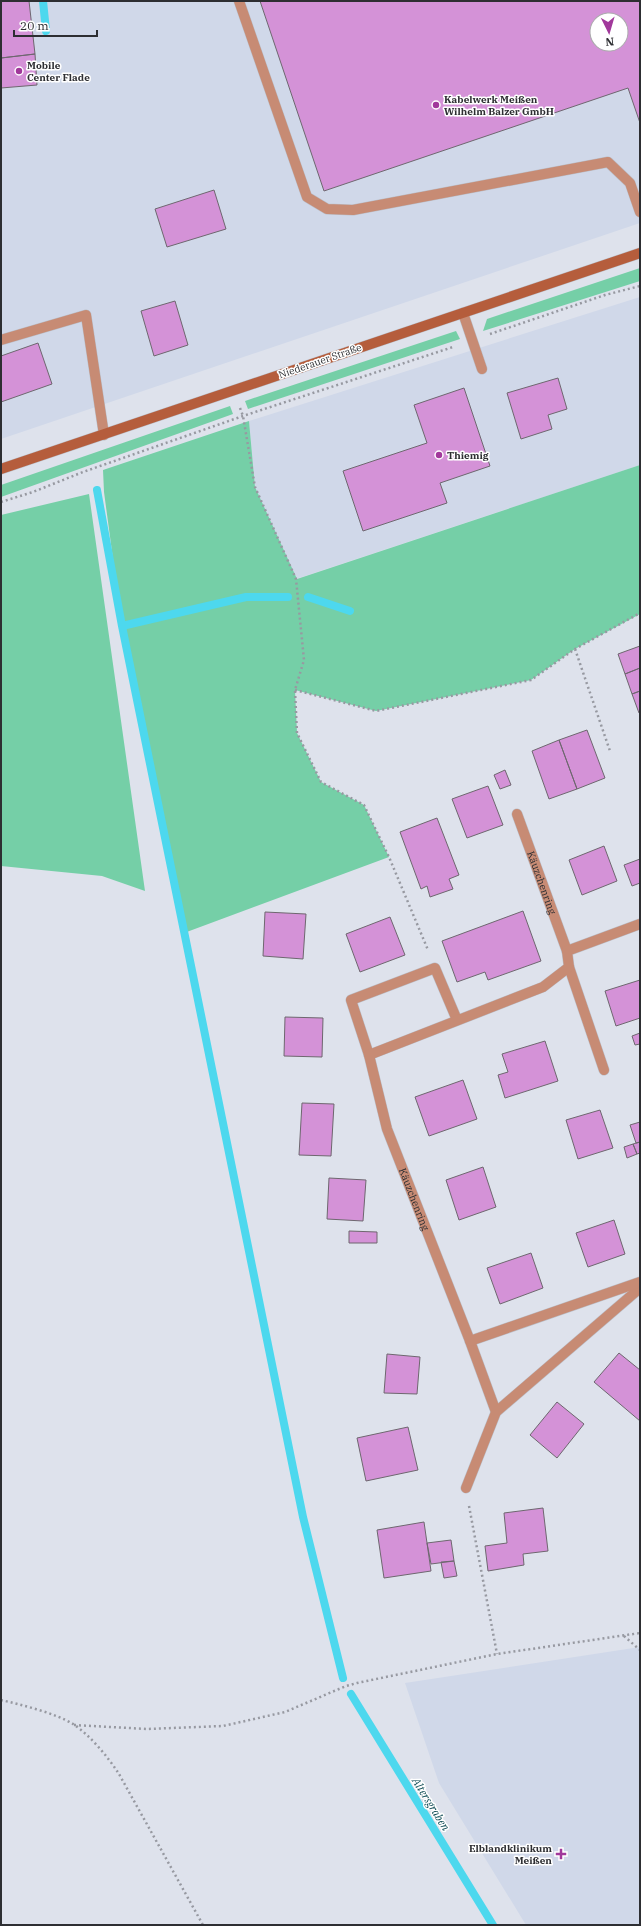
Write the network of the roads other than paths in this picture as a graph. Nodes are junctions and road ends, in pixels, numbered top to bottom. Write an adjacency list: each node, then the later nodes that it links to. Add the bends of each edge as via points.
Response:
1 (239, 1): 2 (street, via 307,197 327,209 353,210 608,162 630,183)
2 (640, 212)
3 (640, 253): 4 (main road, Niederauer Straße)
4 (463, 313): 6 (street); 7 (main road, Niederauer Straße)
5 (1, 340): 7 (street, via 86,315)
6 (482, 369)
7 (104, 434): 8 (main road, Niederauer Straße)
8 (1, 469)
9 (517, 814): 11 (street, Käuzchenring)
10 (640, 924): 11 (street)
11 (567, 951): 12 (street, Käuzchenring)
12 (570, 967): 13 (street, via 543,987); 15 (street, Käuzchenring)
13 (457, 1020): 14 (street); 14 (street, Käuzchenring, via 435,968 351,1000)
14 (369, 1055): 18 (street, Käuzchenring, via 387,1129)
15 (604, 1070)
16 (640, 1282): 18 (street)
17 (640, 1288): 19 (street)
18 (470, 1341): 19 (street, Käuzchenring)
19 (496, 1412): 20 (street)
20 (466, 1488)

